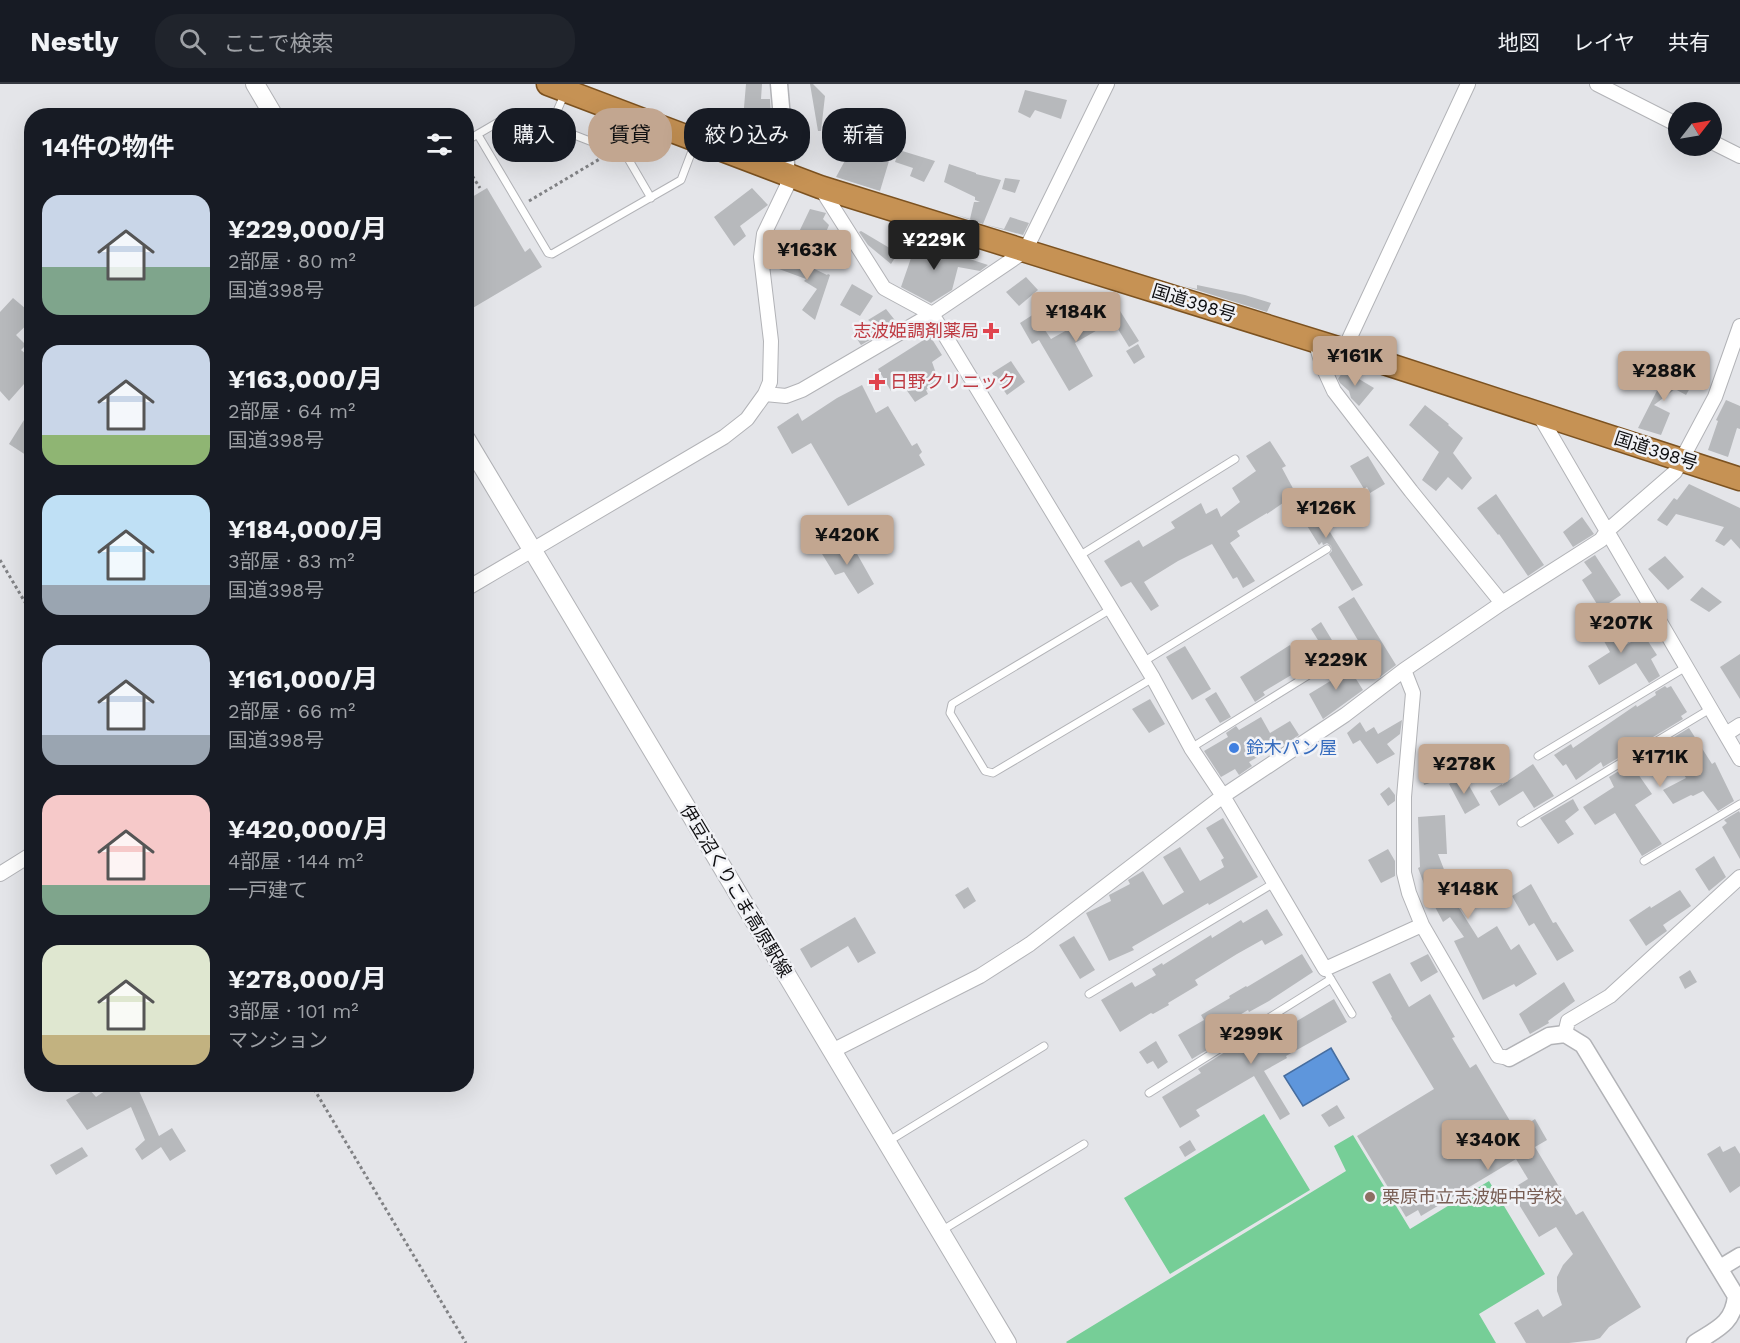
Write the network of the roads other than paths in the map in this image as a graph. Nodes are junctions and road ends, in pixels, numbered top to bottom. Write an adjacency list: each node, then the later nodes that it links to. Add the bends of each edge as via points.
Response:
1 (255, 84): 7 (main road)
2 (779, 84): 19 (street)
3 (1107, 84): 22 (street)
4 (1468, 84): 26 (street)
5 (1598, 84): 9 (street)
6 (557, 87): 8 (lane); 13 (highway, 国道398号)
7 (269, 108)
8 (554, 108)
9 (1668, 120)
10 (492, 126): 11 (lane)
11 (477, 135): 14 (lane); 21 (lane, via 548,253)
12 (576, 135): 21 (lane, via 626,155)
13 (684, 135)
14 (474, 137)
15 (1722, 147): 16 (street)
16 (1740, 156)
17 (688, 162): 21 (lane, via 681,180)
18 (753, 162): 19 (highway, 国道398号)
19 (787, 175): 20 (highway, 国道398号); 27 (street, via 787,186 764,234 761,257 771,341 770,382)
20 (820, 187): 22 (highway, 国道398号); 23 (street, via 884,288)
21 (651, 198)
22 (1025, 251): 23 (street); 25 (highway, 国道398号)
23 (932, 314): 27 (street, via 802,390 786,396); 36 (street)
24 (1740, 326): 31 (street, via 1715,397)
25 (1315, 341): 26 (highway, 国道398号); 38 (street, via 1334,391)
26 (1344, 350): 28 (highway, 国道398号)
27 (765, 394): 34 (street, via 747,419 724,437)
28 (1538, 413): 31 (highway, 国道398号); 33 (street)
29 (474, 452): 34 (main road, 伊豆沼くりこま高原駅線)
30 (1235, 459): 36 (lane)
31 (1682, 459): 32 (highway, 国道398号); 33 (street, via 1675,472)
32 (1740, 478)
33 (1607, 531): 38 (street, via 1601,540); 42 (street)
34 (532, 549): 37 (street); 65 (main road, 伊豆沼くりこま高原駅線)
35 (1327, 549): 41 (lane)
36 (1079, 556): 39 (street)
37 (474, 584)
38 (1502, 603): 43 (street)
39 (1111, 609): 41 (street); 44 (lane, via 952,704 950,713 985,771 993,772)
40 (1349, 650): 48 (lane)
41 (1143, 662): 44 (street)
42 (1686, 667): 45 (street); 49 (lane)
43 (1404, 670): 51 (street, via 1345,715); 59 (street, via 1413,693 1404,797 1404,873)
44 (1153, 678): 48 (street)
45 (1710, 709): 47 (street); 53 (lane)
46 (1740, 725): 47 (street)
47 (1726, 734): 50 (street)
48 (1191, 748): 51 (street)
49 (1538, 756)
50 (1740, 759)
51 (1223, 796): 58 (street); 65 (street, via 1022,949 980,976)
52 (1740, 804): 55 (lane)
53 (1521, 823)
54 (24, 859): 56 (street)
55 (1644, 861)
56 (0, 874)
57 (1740, 877): 63 (street, via 1610,996 1569,1021)
58 (1274, 883): 60 (street); 61 (lane)
59 (1422, 925): 60 (street); 66 (street, via 1498,1056)
60 (1328, 974): 62 (lane); 67 (lane)
61 (1089, 994)
62 (1352, 1014)
63 (1565, 1034): 66 (street, via 1549,1036); 72 (street, via 1583,1045)
64 (1044, 1046): 68 (lane)
65 (832, 1051): 68 (main road, 伊豆沼くりこま高原駅線)
66 (1509, 1058)
67 (1149, 1093)
68 (887, 1142): 70 (main road, 伊豆沼くりこま高原駅線)
69 (1084, 1144): 70 (lane)
70 (941, 1231): 73 (main road, 伊豆沼くりこま高原駅線)
71 (1740, 1256): 72 (street)
72 (1720, 1268): 74 (street, via 1736,1296 1734,1309 1727,1323)
73 (1007, 1343)
74 (1695, 1343)

